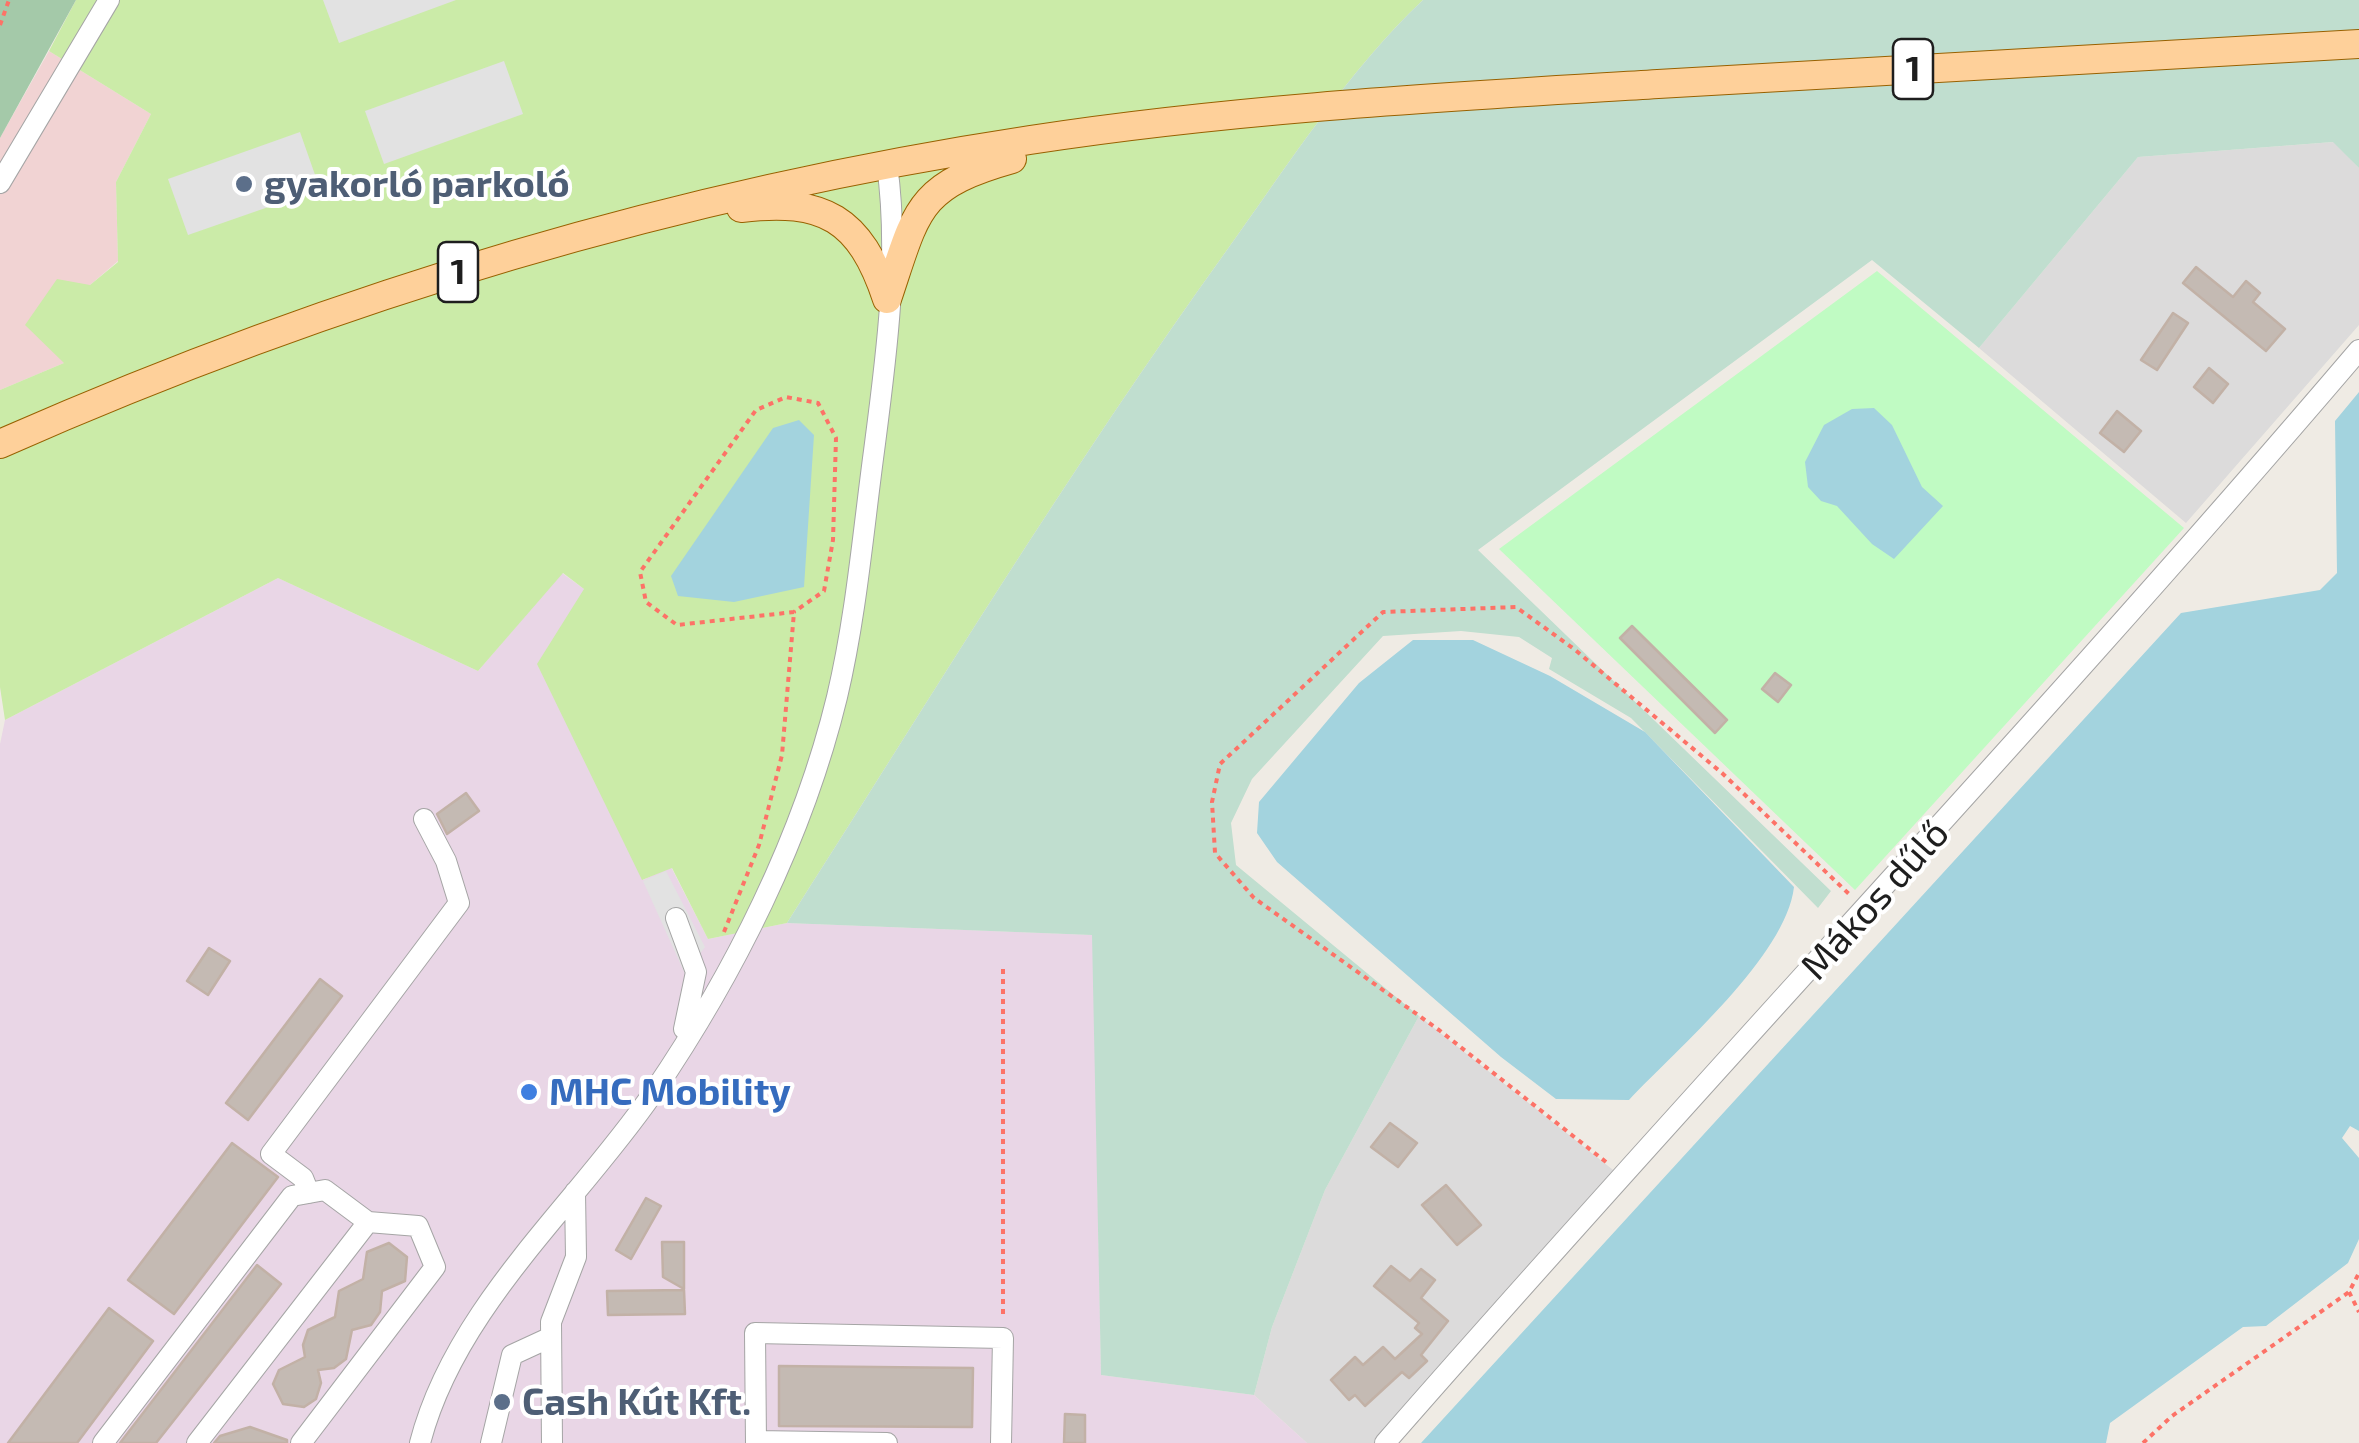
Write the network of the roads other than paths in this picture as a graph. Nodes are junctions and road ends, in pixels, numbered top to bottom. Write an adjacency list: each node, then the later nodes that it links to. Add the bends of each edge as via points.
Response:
1 (110, 0): 5 (street)
2 (2359, 44): 3 (main road, 1, via 1468,96)
3 (1139, 125): 4 (main road, 1); 7 (main road, via 964,172 940,187 916,215)
4 (886, 164): 6 (main road, 1); 7 (street, via 892,204)
5 (0, 183)
6 (760, 198): 7 (main road, via 816,208 854,231 875,261); 9 (main road, 1, via 535,246 292,327)
7 (888, 298): 12 (street, via 877,426 838,694 794,833)
8 (2359, 350): 26 (street, Mákos dűlő, via 2156,588 1620,1174)
9 (0, 444)
10 (424, 819): 14 (street, via 459,903 271,1154 303,1178)
11 (676, 918): 12 (street, via 696,972)
12 (681, 1046): 13 (street)
13 (575, 1192): 16 (street, via 576,1257); 21 (street, via 480,1318 429,1408)
14 (309, 1193): 15 (street, via 325,1190); 18 (street, via 292,1196)
15 (368, 1222): 19 (street); 20 (street, via 418,1226 435,1267)
16 (552, 1337): 22 (street, via 512,1355); 23 (street)
17 (756, 1442): 24 (street); 25 (street, via 755,1333 1003,1338)
18 (103, 1443)
19 (197, 1443)
20 (301, 1443)
21 (420, 1443)
22 (491, 1443)
23 (552, 1443)
24 (887, 1443)
25 (1001, 1443)
26 (1385, 1443)

